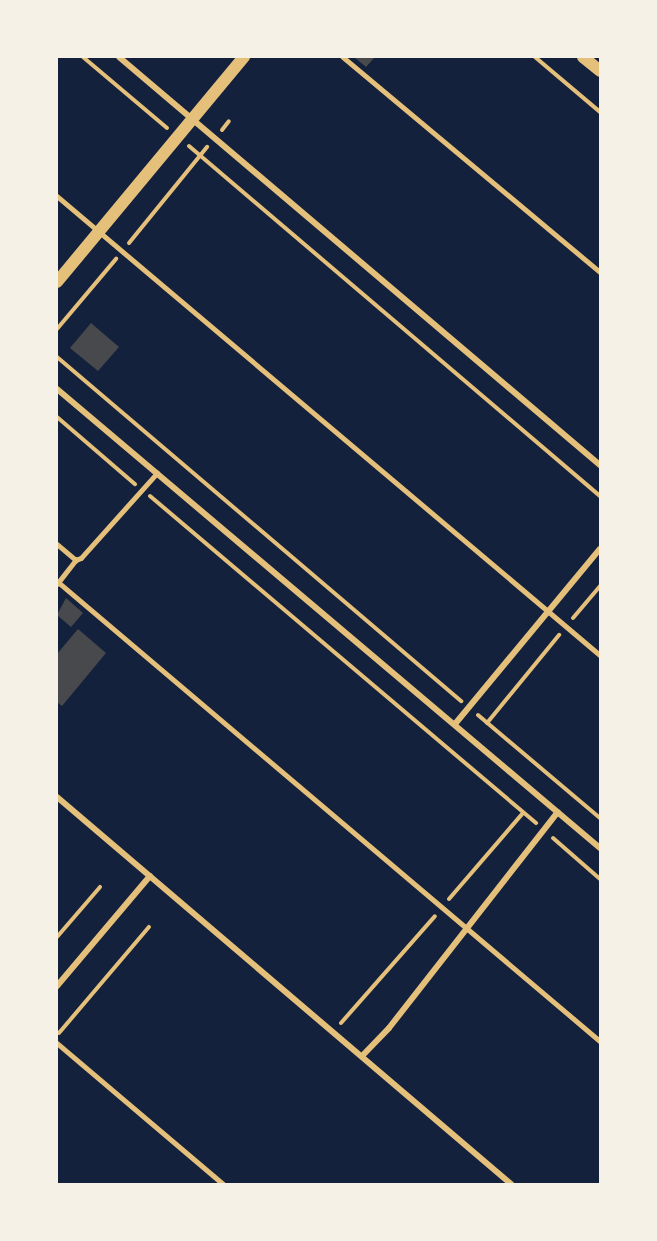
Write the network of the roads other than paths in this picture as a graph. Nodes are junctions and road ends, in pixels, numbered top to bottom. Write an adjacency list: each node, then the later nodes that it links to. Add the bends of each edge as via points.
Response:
1 (119, 57): 6 (street)
2 (244, 57): 6 (main road)
3 (344, 57): 9 (lane)
4 (583, 57): 5 (main road)
5 (600, 71)
6 (192, 119): 8 (main road); 12 (street)
7 (57, 196): 8 (lane)
8 (99, 231): 10 (main road); 18 (lane)
9 (600, 272)
10 (57, 282)
11 (57, 389): 13 (street)
12 (600, 465)
13 (157, 473): 16 (lane); 20 (street)
14 (57, 544): 16 (lane)
15 (600, 549): 18 (street)
16 (76, 560): 17 (lane)
17 (57, 582): 25 (lane)
18 (549, 611): 19 (lane); 20 (street)
19 (600, 655)
20 (455, 724): 22 (street)
21 (57, 797): 24 (street)
22 (558, 813): 23 (street); 25 (street)
23 (600, 848)
24 (150, 876): 26 (street); 29 (street)
25 (467, 929): 27 (lane); 29 (street)
26 (57, 986)
27 (600, 1041)
28 (57, 1043): 30 (lane)
29 (363, 1055): 31 (street)
30 (223, 1184)
31 (511, 1184)

